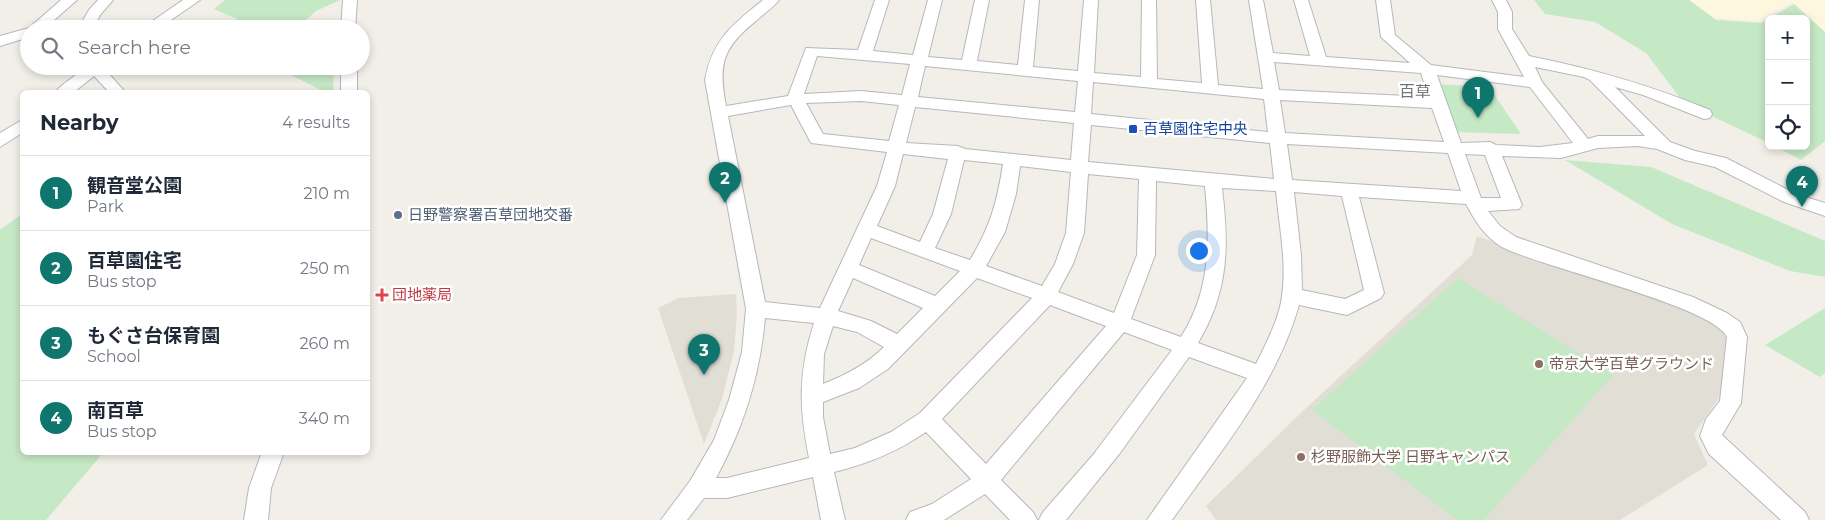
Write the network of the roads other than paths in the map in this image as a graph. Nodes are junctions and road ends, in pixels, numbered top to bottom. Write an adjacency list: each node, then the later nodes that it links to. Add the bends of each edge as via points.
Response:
1 (70, 0): 18 (street)
2 (106, 0): 19 (street)
3 (193, 0): 20 (street)
4 (350, 0): 21 (street)
5 (772, 0): 47 (street, via 730,36 720,49 713,80)
6 (882, 0): 24 (street)
7 (934, 0): 28 (street)
8 (982, 0): 29 (street)
9 (1032, 0): 30 (street)
10 (1091, 0): 35 (street)
11 (1149, 0): 37 (street)
12 (1203, 0): 39 (street)
13 (1256, 0): 25 (street)
14 (1302, 0): 26 (street)
15 (1368, 0): 17 (street)
16 (1499, 0): 27 (street, via 1505,12 1506,29)
17 (1384, 4): 31 (street, via 1388,37)
18 (48, 20)
19 (90, 20)
20 (162, 20)
21 (348, 20)
22 (20, 35): 23 (street)
23 (0, 42)
24 (864, 55): 28 (street); 44 (street, via 811,51)
25 (1266, 57): 26 (street); 43 (street)
26 (1319, 60): 31 (street)
27 (1524, 60): 36 (street); 38 (street)
28 (920, 61): 29 (street); 45 (street)
29 (969, 64): 30 (street)
30 (1025, 70): 35 (street)
31 (1427, 70): 38 (street); 46 (street)
32 (87, 75): 40 (street)
33 (100, 75): 41 (street)
34 (349, 75): 42 (street)
35 (1087, 76): 37 (street); 49 (street)
36 (1596, 77): 48 (street, via 1650,90); 55 (street)
37 (1149, 82): 39 (street)
38 (1535, 83): 54 (street)
39 (1210, 88): 43 (street)
40 (67, 90)
41 (114, 90)
42 (349, 90)
43 (1272, 95): 46 (street); 51 (street)
44 (795, 98): 45 (street, via 861,96); 47 (street); 53 (street, via 816,139)
45 (909, 101): 49 (street); 53 (street)
46 (1438, 104): 56 (street)
47 (720, 113): 74 (street)
48 (1704, 114)
49 (1083, 119): 51 (street); 60 (street)
50 (20, 126): 52 (street)
51 (1276, 138): 56 (street); 63 (street)
52 (0, 141)
53 (898, 146): 58 (street); 67 (street)
54 (1584, 146): 55 (street, via 1638,140); 57 (street, via 1561,152)
55 (1664, 146): 66 (street, via 1728,165 1790,198)
56 (1453, 147): 57 (street); 65 (street)
57 (1490, 148): 65 (street, via 1513,204)
58 (958, 152): 59 (street); 68 (street, via 942,214)
59 (1012, 159): 60 (street); 69 (street, via 996,232)
60 (1080, 165): 61 (street); 71 (street, via 1075,233 1064,264)
61 (1148, 172): 62 (street); 76 (street, via 1146,255)
62 (1213, 181): 63 (street); 78 (street, via 1218,222 1212,290)
63 (1284, 186): 64 (street); 72 (street, via 1292,255)
64 (1349, 190): 65 (street); 72 (street, via 1374,293 1347,307)
65 (1473, 201): 93 (street, via 1483,219 1509,242 1686,302 1720,318 1732,328 1737,337 1730,403 1711,436 1717,447)
66 (1825, 210)
67 (868, 230): 68 (street); 70 (street)
68 (925, 250): 69 (street)
69 (975, 268): 71 (street); 73 (street)
70 (849, 270): 73 (street); 75 (street)
71 (1047, 295): 76 (street); 81 (street)
72 (1292, 296): 79 (street, via 1280,336)
73 (938, 306): 77 (street)
74 (756, 310): 75 (street); 85 (street, via 752,352 740,400 723,444)
75 (826, 316): 77 (street, via 858,322 880,332); 80 (street, via 814,354)
76 (1120, 322): 78 (street); 84 (street)
77 (897, 345): 80 (street, via 881,363 852,382)
78 (1186, 347): 79 (street); 92 (street, via 1087,482)
79 (1261, 375): 86 (street)
80 (811, 398): 83 (street)
81 (928, 419): 83 (street, via 899,439 857,457); 84 (street)
82 (272, 455): 87 (street, via 260,488)
83 (820, 467): 85 (street, via 727,488); 89 (street)
84 (986, 480): 90 (street, via 940,511); 91 (street)
85 (698, 488): 88 (street)
86 (1165, 518)
87 (256, 520)
88 (673, 520)
89 (833, 520)
90 (918, 520)
91 (1025, 520)
92 (1051, 520)
93 (1797, 520)

